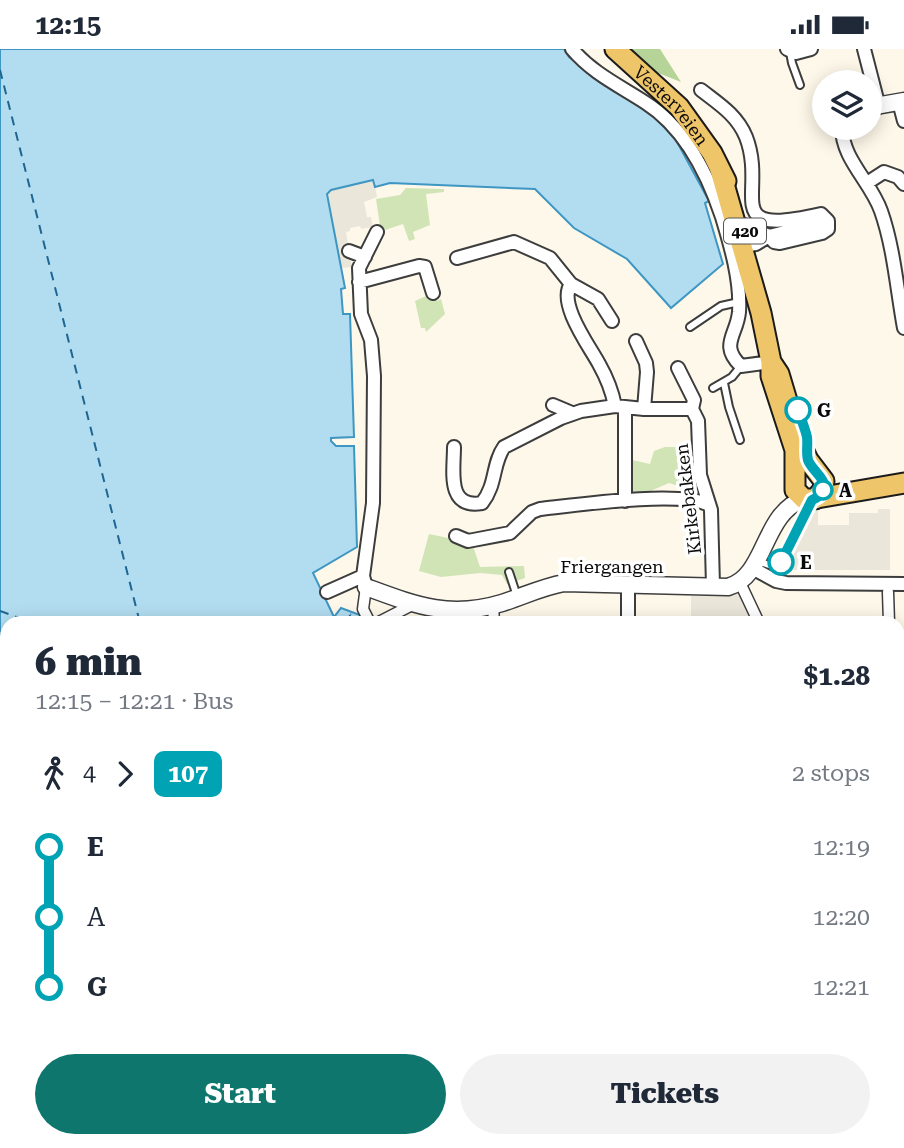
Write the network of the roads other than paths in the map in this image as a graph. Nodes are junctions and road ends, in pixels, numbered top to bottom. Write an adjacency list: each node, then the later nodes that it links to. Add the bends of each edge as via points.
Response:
1 (572, 49): 25 (street, via 586,64 662,114 694,156 711,187)
2 (615, 49): 17 (main road, Vesterveien / 420, via 695,126 720,170)
3 (811, 49): 5 (street)
4 (864, 49): 6 (street)
5 (789, 51): 7 (lane)
6 (868, 70)
7 (800, 85)
8 (701, 90): 18 (street, via 733,115 745,136 756,214 788,221 821,213 828,222 822,233 791,241 774,242)
9 (902, 101): 10 (street); 11 (street)
10 (882, 105)
11 (904, 121)
12 (843, 140): 13 (street)
13 (867, 183): 14 (street, via 884,172); 28 (street, via 882,212)
14 (904, 184)
15 (825, 222): 18 (street)
16 (377, 232): 20 (street)
17 (744, 236): 18 (street); 18 (street, via 757,244); 25 (main road, Vesterveien / 420)
18 (769, 236)
19 (349, 251): 20 (street)
20 (365, 257): 22 (street)
21 (457, 258): 23 (street, via 514,242 550,258)
22 (359, 282): 24 (street, via 419,266 425,267); 52 (street, via 374,376 373,503)
23 (571, 284): 26 (street, via 598,299); 37 (street, via 570,309)
24 (433, 293)
25 (748, 300): 27 (lane, via 721,306); 30 (main road, Vesterveien / 420); 31 (street, via 729,347)
26 (612, 321)
27 (690, 327)
28 (904, 328)
29 (636, 341): 38 (street, via 646,363)
30 (771, 362): 31 (street); 35 (main road, Vesterveien / 420); 45 (main road, Vesterveien / 420, via 771,376)
31 (741, 366): 33 (lane)
32 (678, 368): 39 (street, Kirkebakken, via 694,400)
33 (724, 383): 34 (lane); 43 (lane)
34 (713, 388)
35 (785, 395): 41 (lane); 45 (main road, Vesterveien / 420)
36 (553, 405): 40 (street)
37 (620, 407): 38 (street); 40 (street); 47 (street)
38 (644, 409): 39 (street)
39 (692, 409): 48 (street, Kirkebakken, via 698,421 700,475)
40 (572, 413): 44 (street, via 505,447 491,491 482,503 464,503 458,497)
41 (801, 419)
42 (807, 437): 45 (lane)
43 (740, 440)
44 (454, 447)
45 (808, 483): 46 (main road, via 854,488); 50 (street, via 771,529); 50 (lane, via 781,562)
46 (904, 483)
47 (625, 501): 48 (street, via 677,498); 49 (street, via 540,509 510,533 468,541)
48 (709, 505): 55 (street, Kirkebakken)
49 (456, 536)
50 (754, 564): 53 (street, via 786,583); 56 (street)
51 (509, 572): 59 (lane)
52 (365, 582): 57 (street); 60 (street, Friergangen); 62 (street)
53 (904, 584)
54 (628, 585): 55 (street, Friergangen); 59 (street, Friergangen, via 598,578 540,587); 66 (street)
55 (713, 586): 56 (street, Friergangen)
56 (741, 586): 67 (street)
57 (327, 592)
58 (888, 592): 68 (street)
59 (517, 598): 61 (street, Friergangen)
60 (414, 604): 63 (street); 64 (street, Friergangen)
61 (494, 605): 64 (street, Friergangen); 65 (street)
62 (366, 616)
63 (391, 616)
64 (444, 616)
65 (494, 616)
66 (628, 616)
67 (756, 616)
68 (889, 616)

